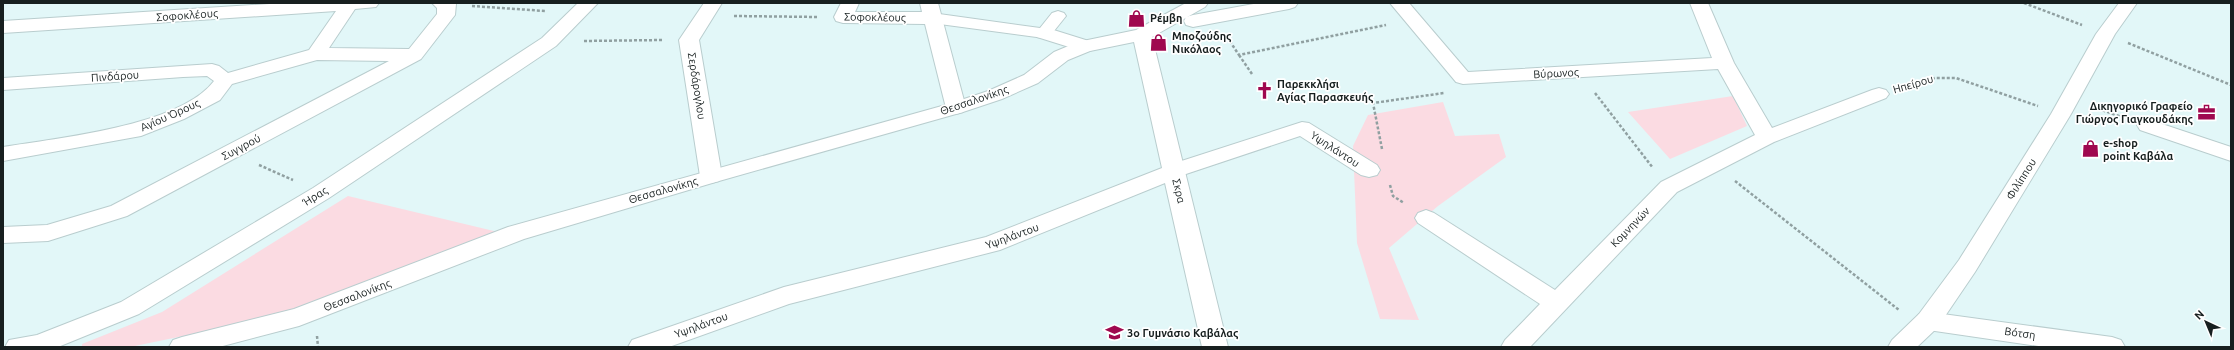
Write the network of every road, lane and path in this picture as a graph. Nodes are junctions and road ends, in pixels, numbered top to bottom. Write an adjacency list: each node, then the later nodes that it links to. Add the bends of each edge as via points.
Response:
1 (370, 3): 9 (street, Σοφοκλέους)
2 (1199, 3): 21 (street, Θεσσαλονίκης)
3 (1289, 3): 16 (street)
4 (1400, 3): 15 (street, Βύρωνος)
5 (1699, 3): 28 (street)
6 (2024, 3): 20 (path)
7 (2128, 3): 20 (street, Φιλίππου)
8 (444, 4): 10 (path); 26 (street, Συγγρού, via 446,15)
9 (349, 5): 17 (street, Σοφοκλέους); 25 (street)
10 (584, 8): 23 (street, Ήρας)
11 (709, 10): 12 (path, Σοφοκλέους); 22 (street, Σερδάρογλου)
12 (847, 10): 13 (street, Σοφοκλέους)
13 (930, 10): 18 (street, Σοφοκλέους); 37 (street)
14 (1063, 10): 18 (street)
15 (1414, 20): 27 (path); 28 (street, Βύρωνος, via 1463,78)
16 (1193, 21)
17 (3, 27)
18 (1044, 33): 24 (street)
19 (1224, 34): 27 (path)
20 (2106, 34): 32 (path); 36 (street, Φιλίππου)
21 (1142, 35): 24 (street, Θεσσαλονίκης); 46 (street, Σκρα)
22 (690, 40): 23 (path); 47 (street, Σερδάρογλου)
23 (549, 42): 50 (street, Ήρας)
24 (1085, 46): 37 (street, Θεσσαλονίκης, via 1061,56 1031,79)
25 (316, 54): 26 (street); 30 (street)
26 (414, 55): 40 (street, Συγγρού)
27 (1239, 55): 29 (path)
28 (1724, 63): 39 (street)
29 (1252, 74)
30 (225, 80): 31 (street, Πινδάρου, via 212,70); 42 (street, Αγίου Όρους, via 213,96 177,115 134,131)
31 (3, 84)
32 (2231, 85)
33 (1442, 94): 41 (path, via 1373,102)
34 (1879, 94): 36 (path, Ηπείρου, via 1934,77 1945,77); 39 (street, Ηπείρου)
35 (1596, 95): 44 (path)
36 (2065, 107): 38 (path, Ηπείρου); 54 (street, Φιλίππου, via 1966,266)
37 (956, 108): 47 (street, Θεσσαλονίκης)
38 (2147, 125): 43 (street)
39 (1767, 137): 53 (street, Κομνηνών, via 1669,187)
40 (232, 152): 50 (path); 52 (street, Συγγρού, via 119,211 48,233)
41 (1383, 153)
42 (3, 154)
43 (2231, 154)
44 (1645, 159)
45 (1369, 170): 46 (street, Υψηλάντου, via 1302,128)
46 (1174, 172): 57 (street, Υψηλάντου, via 992,244 784,296); 58 (street, Σκρα)
47 (711, 176): 56 (street, Θεσσαλονίκης, via 516,233 299,317)
48 (1389, 181): 51 (path, via 1393,196)
49 (1742, 186): 54 (path, via 1840,263)
50 (320, 193): 55 (street, Ήρας, via 130,308 40,344)
51 (1426, 218): 53 (street)
52 (3, 235)
53 (1557, 303): 59 (street, Κομνηνών)
54 (1925, 324): 60 (street, Φιλίππου); 61 (street, Βότση)
55 (18, 347)
56 (182, 347)
57 (641, 347)
58 (1215, 347)
59 (1514, 347)
60 (1901, 347)
61 (2112, 347)

